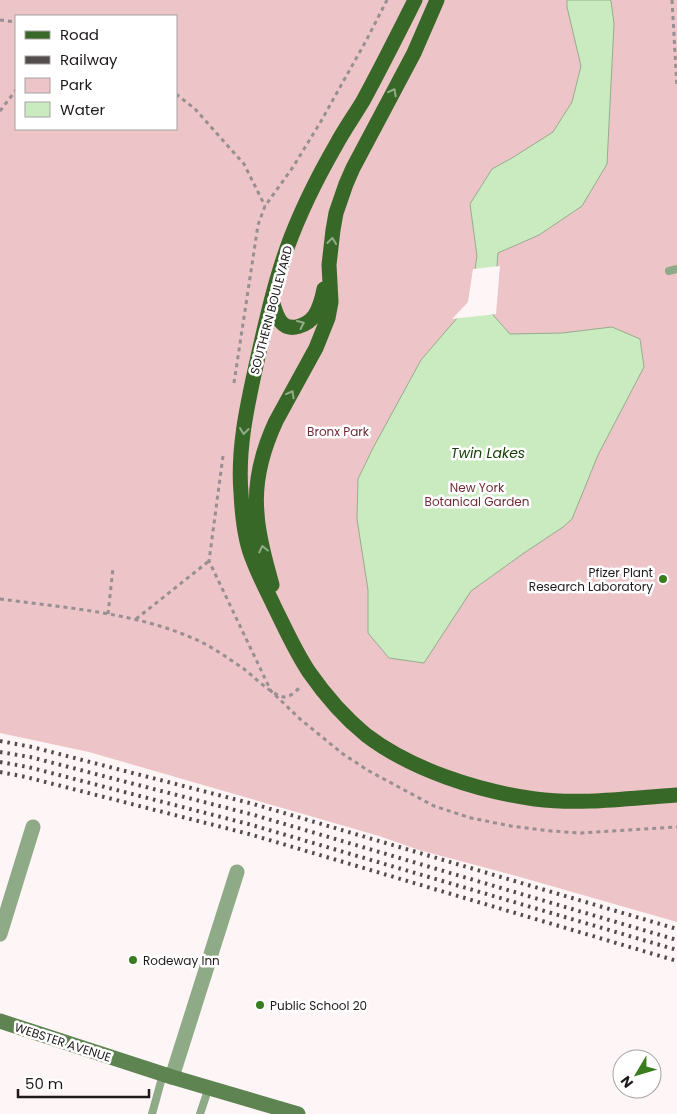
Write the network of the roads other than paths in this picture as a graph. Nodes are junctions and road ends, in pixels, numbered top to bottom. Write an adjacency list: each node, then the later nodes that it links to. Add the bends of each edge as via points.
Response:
1 (415, 0): 4 (main road, SOUTHERN BOULEVARD, via 299,218)
2 (437, 0): 3 (main road, SOUTHERN BOULEVARD, one-way to 2, via 336,212 346,184 414,53)
3 (329, 265): 4 (main road, one-way to 3, via 284,326 296,328 305,323 320,307); 5 (main road, SOUTHERN BOULEVARD, one-way to 3, via 257,514 260,472 268,439 316,348 325,324 331,302)
4 (272, 298): 5 (main road, SOUTHERN BOULEVARD, one-way to 5, via 248,401 240,479 252,557)
5 (278, 614): 6 (main road, SOUTHERN BOULEVARD, via 309,671 352,722 379,744 417,764 458,780 533,798 590,802)
6 (677, 795)
7 (33, 827): 9 (street)
8 (237, 872): 11 (street)
9 (0, 934)
10 (0, 1021): 11 (main road, WEBSTER AVENUE)
11 (167, 1075): 12 (main road, WEBSTER AVENUE); 13 (lane)
12 (209, 1087): 14 (lane); 15 (main road, WEBSTER AVENUE)
13 (152, 1114)
14 (200, 1114)
15 (298, 1114)

